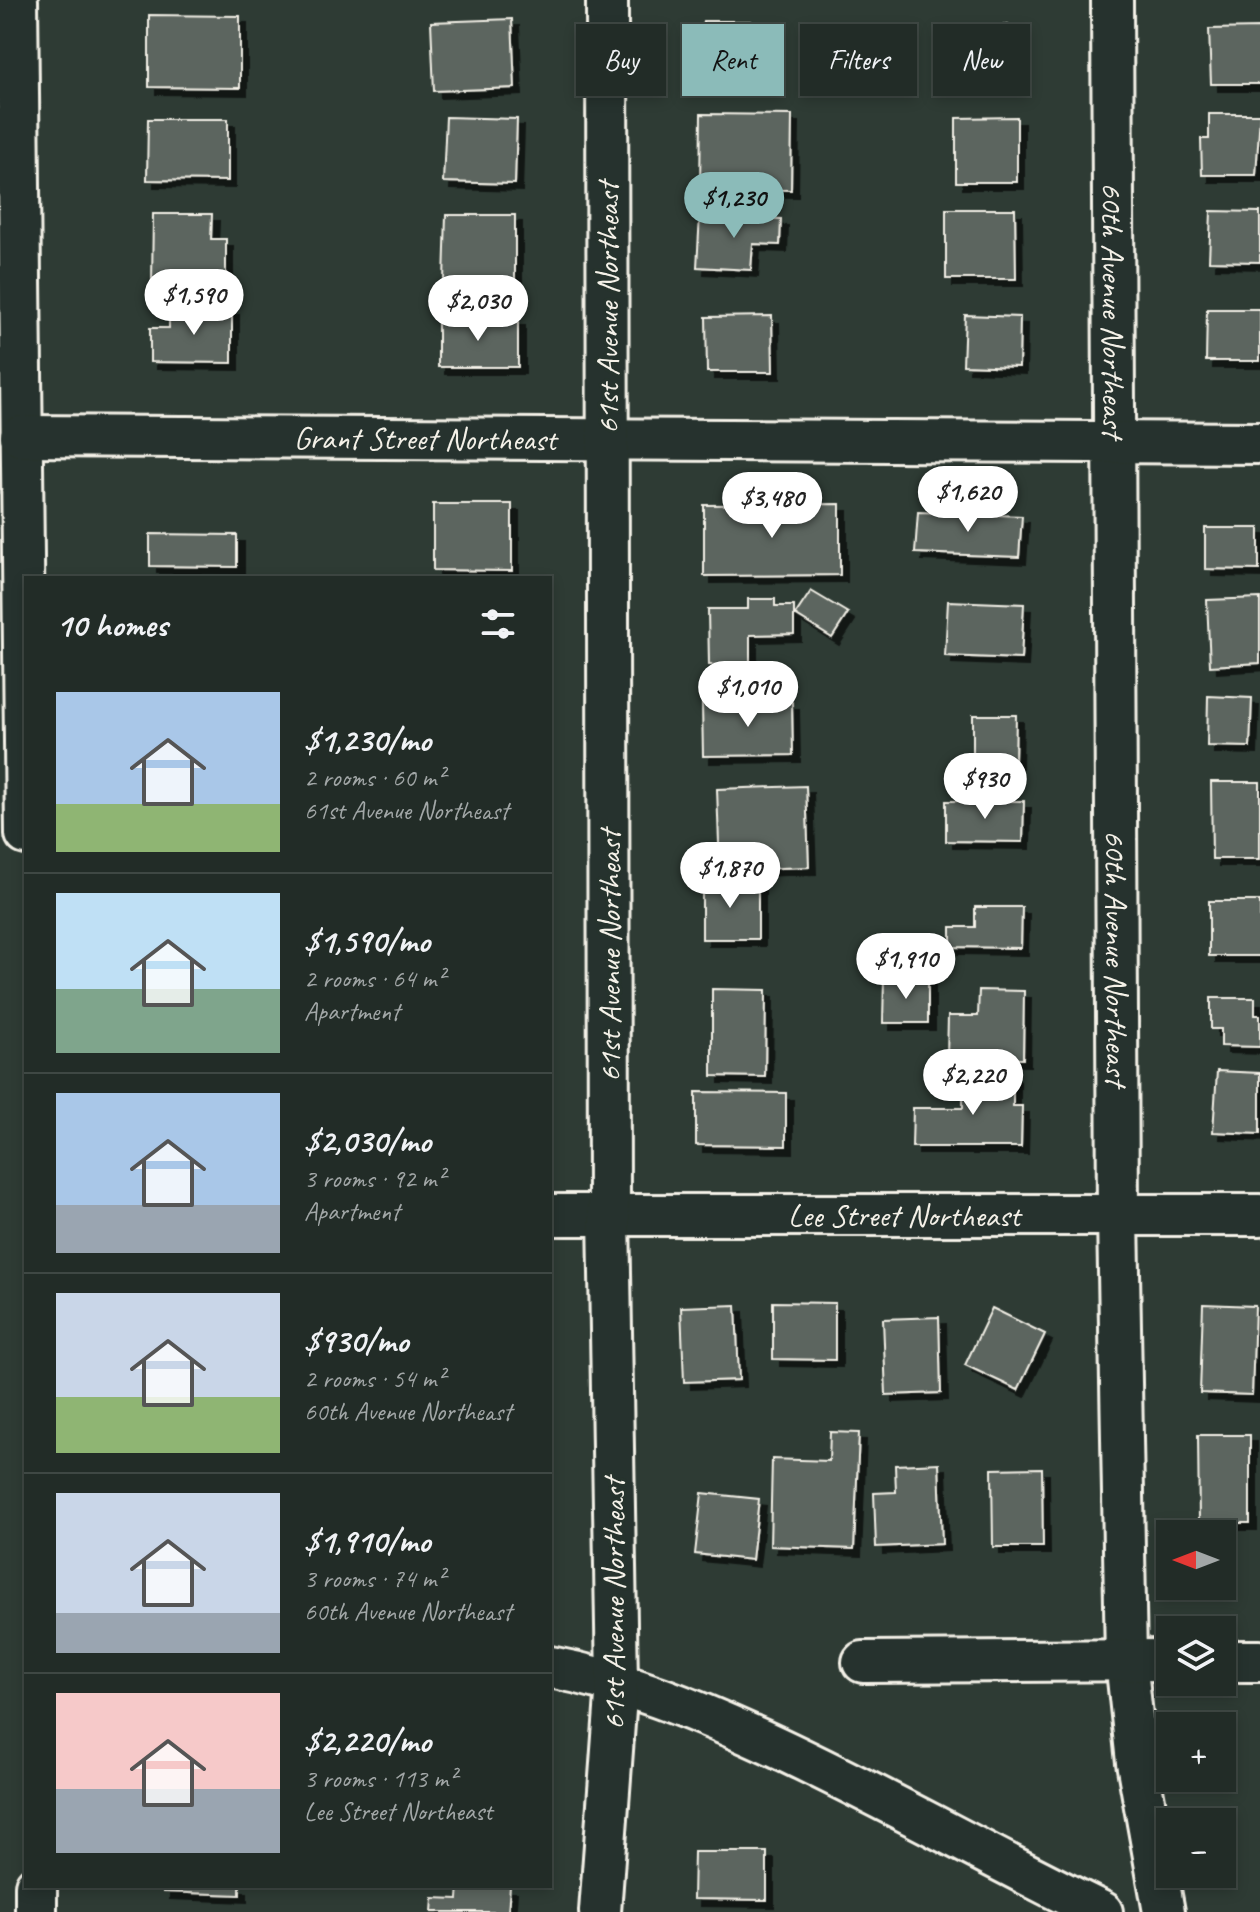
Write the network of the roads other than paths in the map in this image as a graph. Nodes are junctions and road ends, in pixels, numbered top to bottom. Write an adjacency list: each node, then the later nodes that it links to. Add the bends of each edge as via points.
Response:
1 (17, 0): 4 (street)
2 (607, 0): 6 (street, 61st Avenue Northeast)
3 (1112, 0): 8 (street, 60th Avenue Northeast)
4 (8, 109): 5 (street)
5 (21, 436): 6 (street, Grant Street Northeast); 9 (street)
6 (608, 442): 8 (street, Grant Street Northeast); 10 (street, 61st Avenue Northeast)
7 (1260, 443): 8 (street, Grant Street Northeast)
8 (1115, 444): 13 (street, 60th Avenue Northeast)
9 (24, 675)
10 (609, 1214): 11 (street, Lee Street Northeast); 13 (street, Lee Street Northeast); 20 (street, 61st Avenue Northeast)
11 (552, 1215)
12 (1260, 1215): 13 (street, Lee Street Northeast)
13 (1118, 1216): 14 (street, 60th Avenue Northeast)
14 (1126, 1660): 15 (street); 18 (street); 25 (street, 60th Avenue Northeast, via 1137,1762)
15 (1156, 1660)
16 (1236, 1661): 17 (street)
17 (1260, 1661)
18 (863, 1662)
19 (552, 1667): 20 (street)
20 (617, 1683): 23 (street, 61st Avenue Northeast); 24 (street, via 681,1704 864,1787)
21 (36, 1888): 22 (street)
22 (36, 1912)
23 (600, 1912)
24 (1102, 1912)
25 (1164, 1912)

